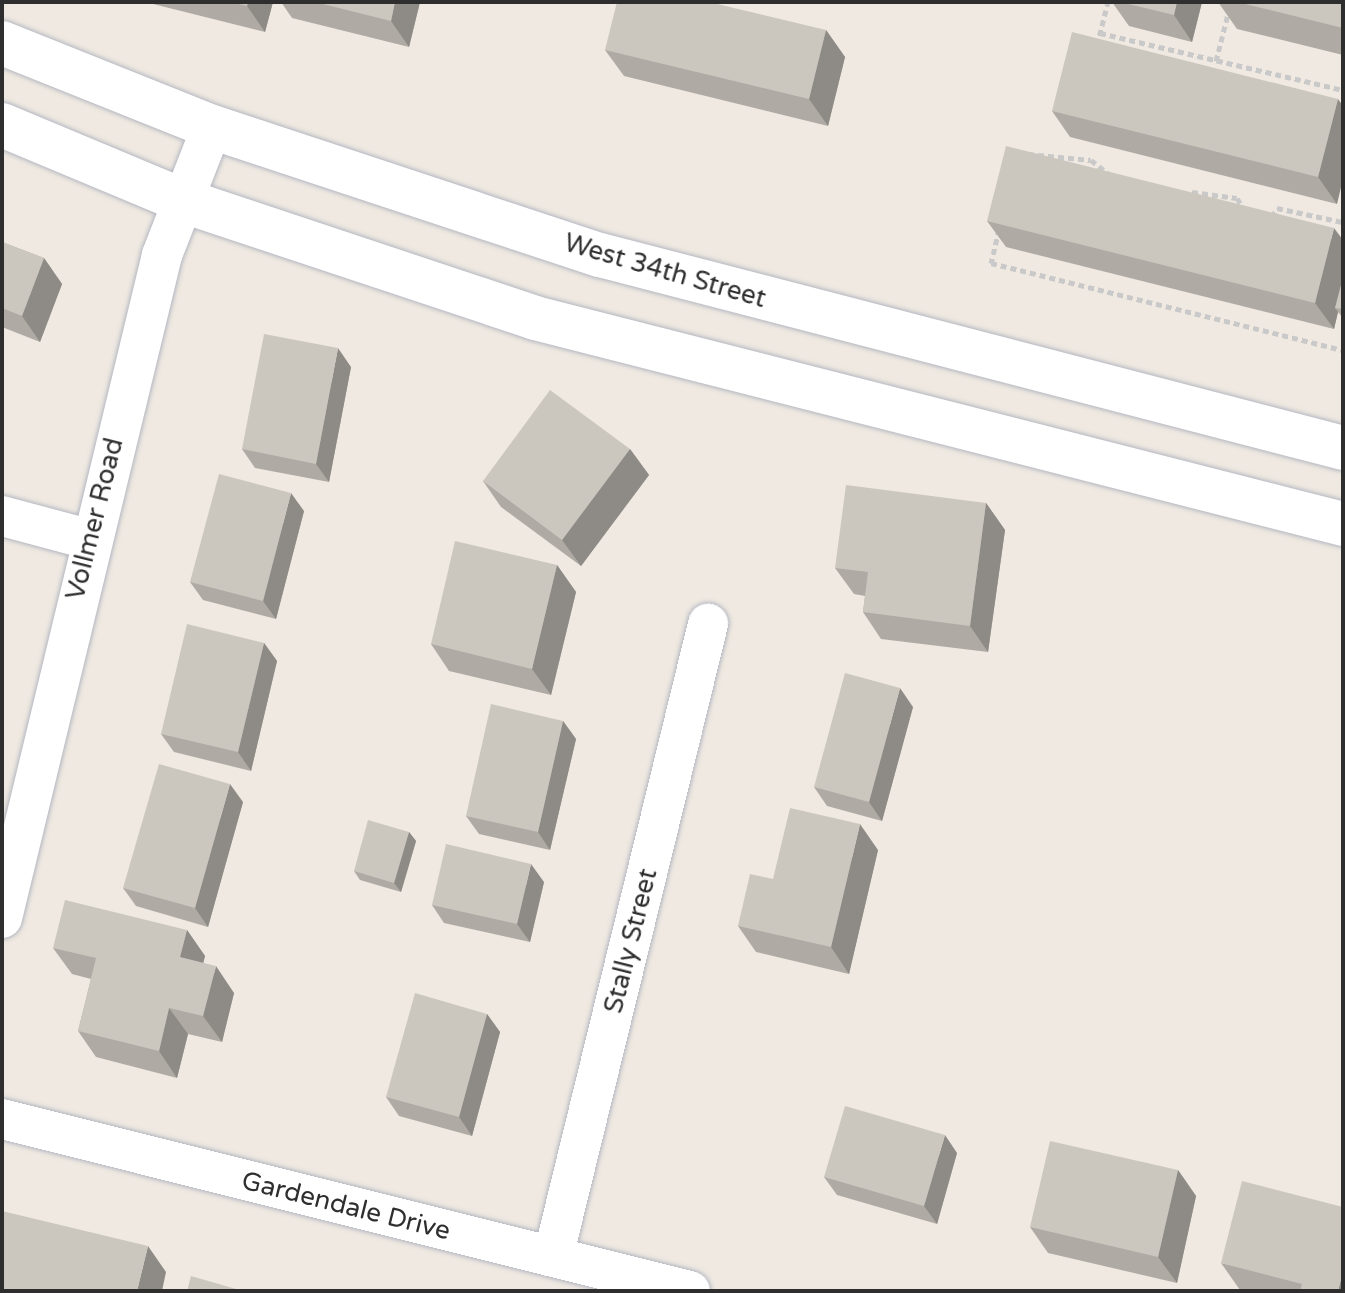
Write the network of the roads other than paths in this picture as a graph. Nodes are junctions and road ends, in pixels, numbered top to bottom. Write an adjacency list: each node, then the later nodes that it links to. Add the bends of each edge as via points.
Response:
1 (2, 43): 3 (main road, West 34th Street)
2 (2, 125): 4 (main road)
3 (212, 127): 4 (street, Vollmer Road); 5 (main road, West 34th Street, via 600,255)
4 (184, 201): 7 (main road, via 535,318); 8 (street, Vollmer Road, via 162,255)
5 (1343, 448)
6 (2, 516): 8 (street)
7 (1343, 524)
8 (88, 539): 10 (street, Vollmer Road)
9 (708, 624): 12 (street, Stally Street)
10 (2, 918)
11 (2, 1119): 12 (street, Gardendale Drive)
12 (553, 1257): 13 (street, Gardendale Drive)
13 (690, 1291)

